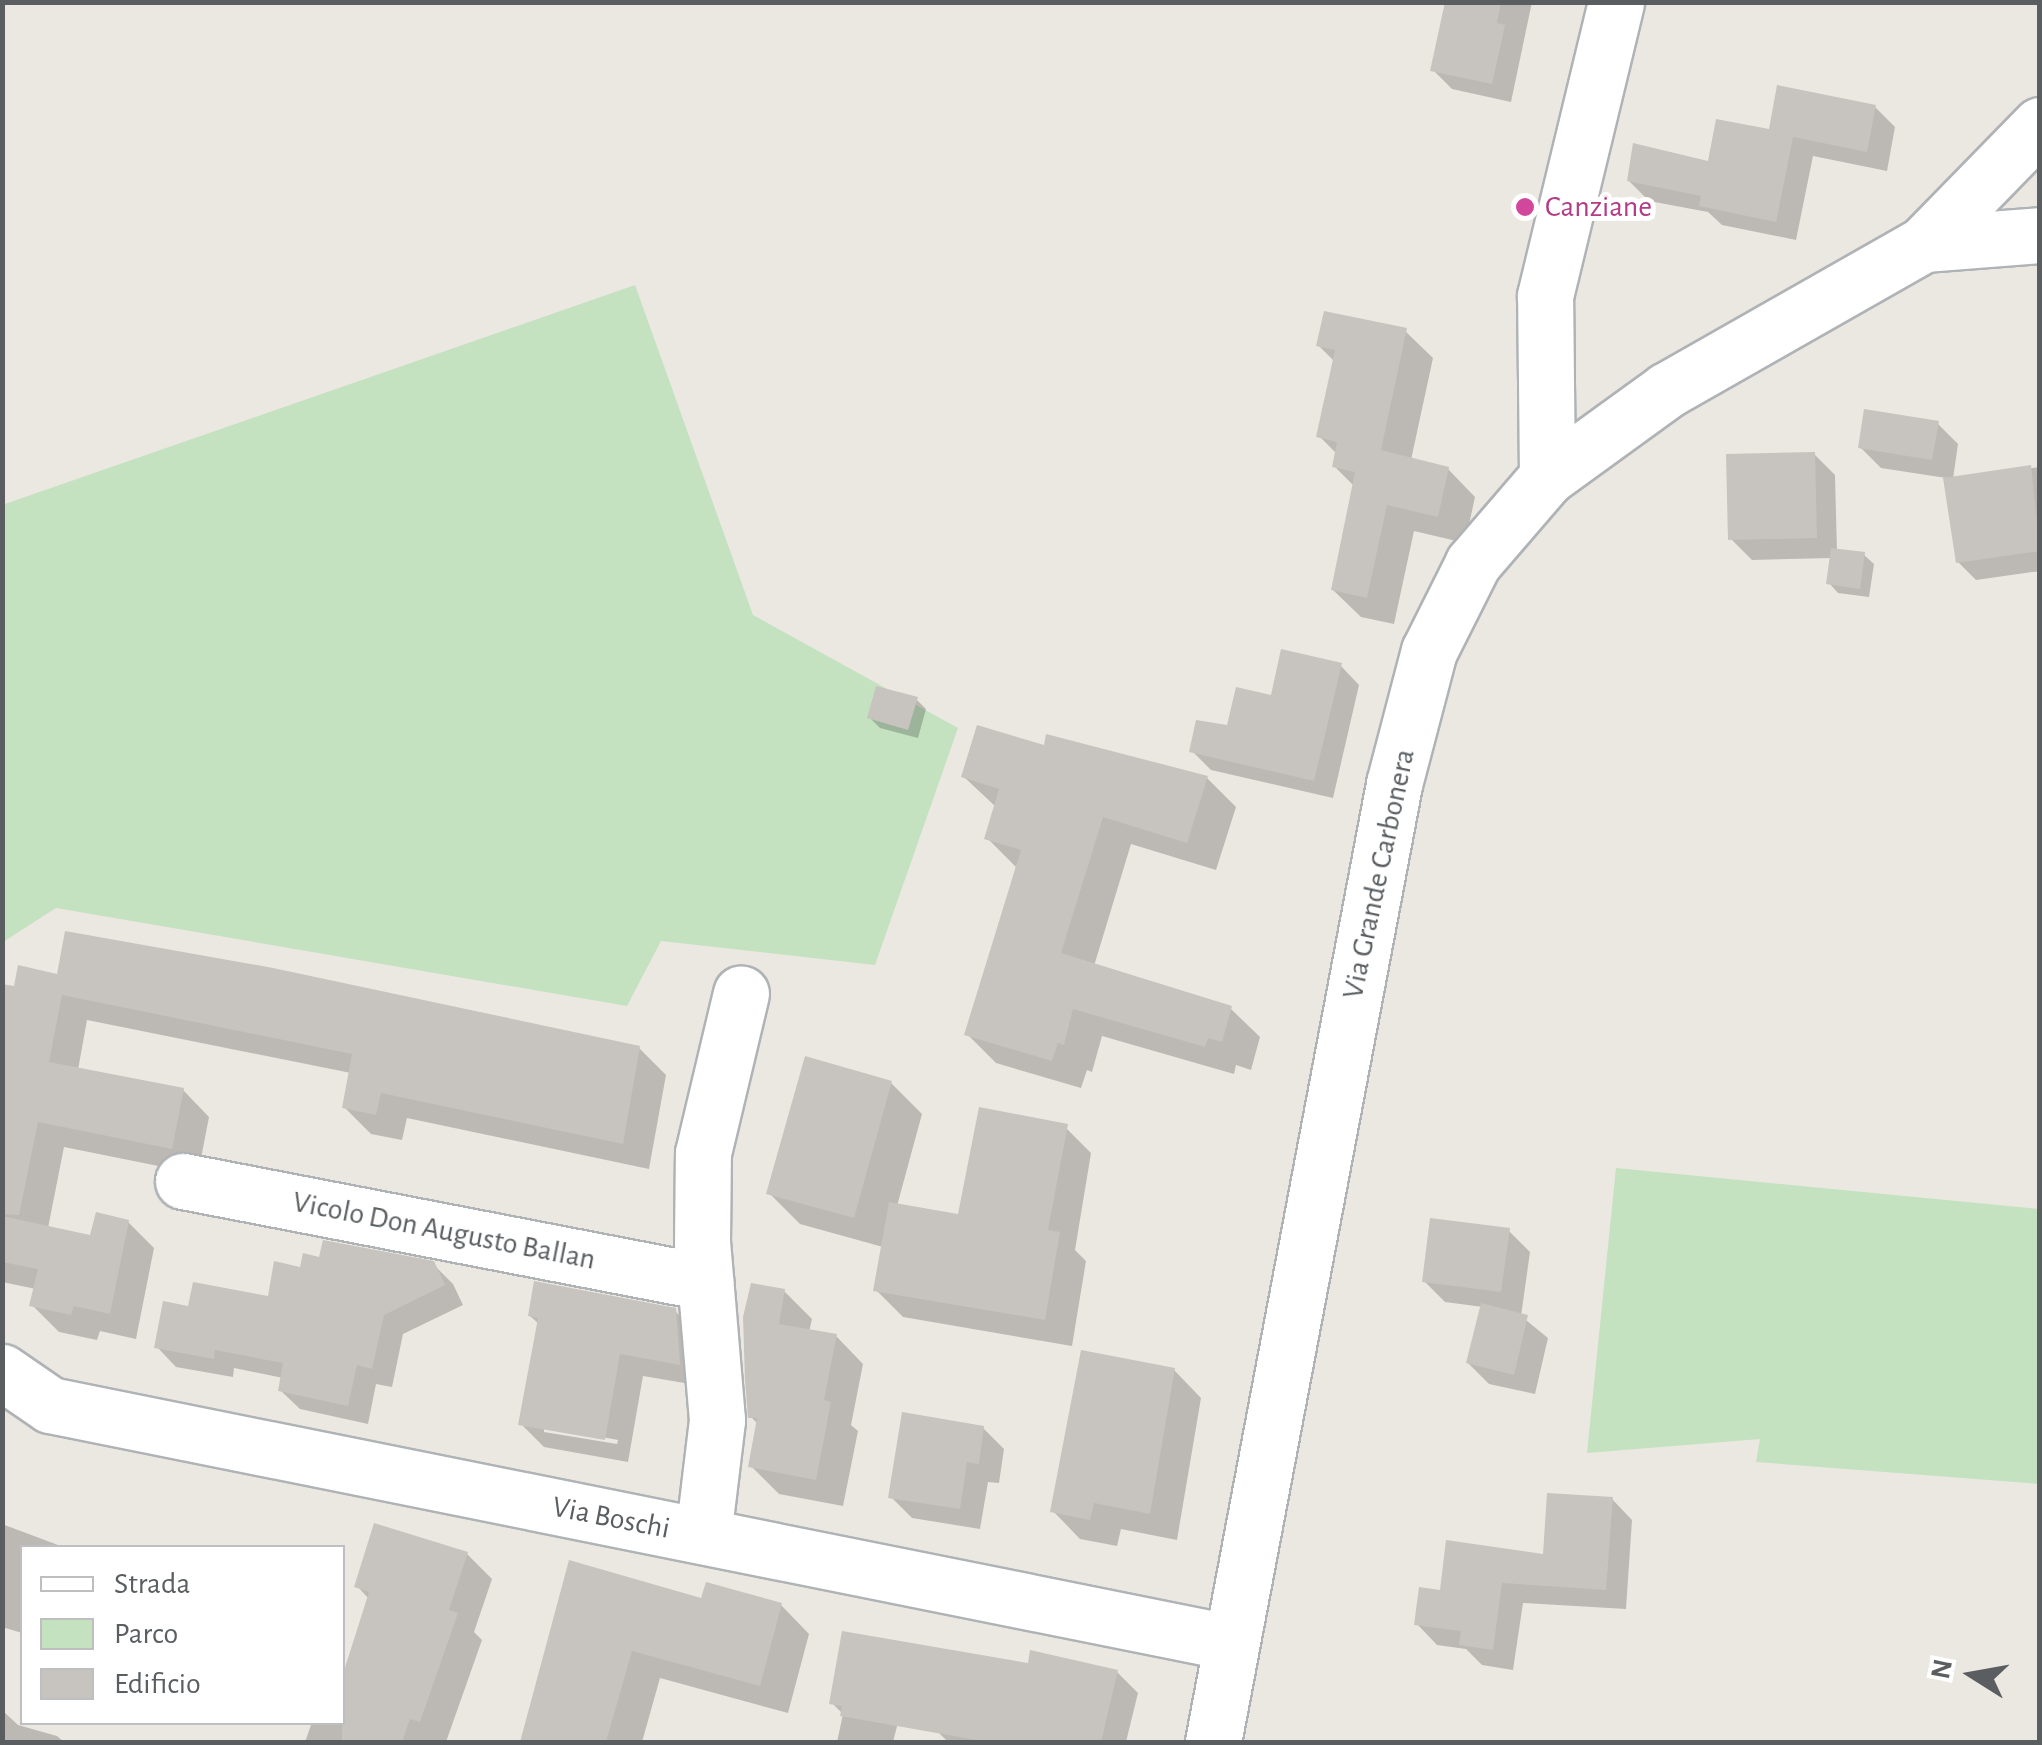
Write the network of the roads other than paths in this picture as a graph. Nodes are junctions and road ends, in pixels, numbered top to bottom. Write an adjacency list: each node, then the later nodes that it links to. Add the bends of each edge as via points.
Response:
1 (1616, 2): 6 (street, via 1545,296)
2 (2040, 127): 3 (street, via 2032,172); 5 (street, Via Grande Carbonera)
3 (2040, 189)
4 (2040, 234): 5 (street, Via Grande Carbonera)
5 (1924, 244): 6 (street, Via Grande Carbonera, via 1667,390)
6 (1547, 476): 12 (street, Via Grande Carbonera, via 1473,562 1428,651 1394,784)
7 (741, 993): 9 (street, via 703,1153)
8 (183, 1181): 9 (street, Vicolo Don Augusto Ballan)
9 (705, 1282): 11 (street, via 717,1420)
10 (2, 1372): 11 (street, Via Boschi, via 50,1405)
11 (703, 1536): 12 (street, Via Boschi)
12 (1229, 1642): 13 (street, Via Grande Carbonera)
13 (1212, 1742)

